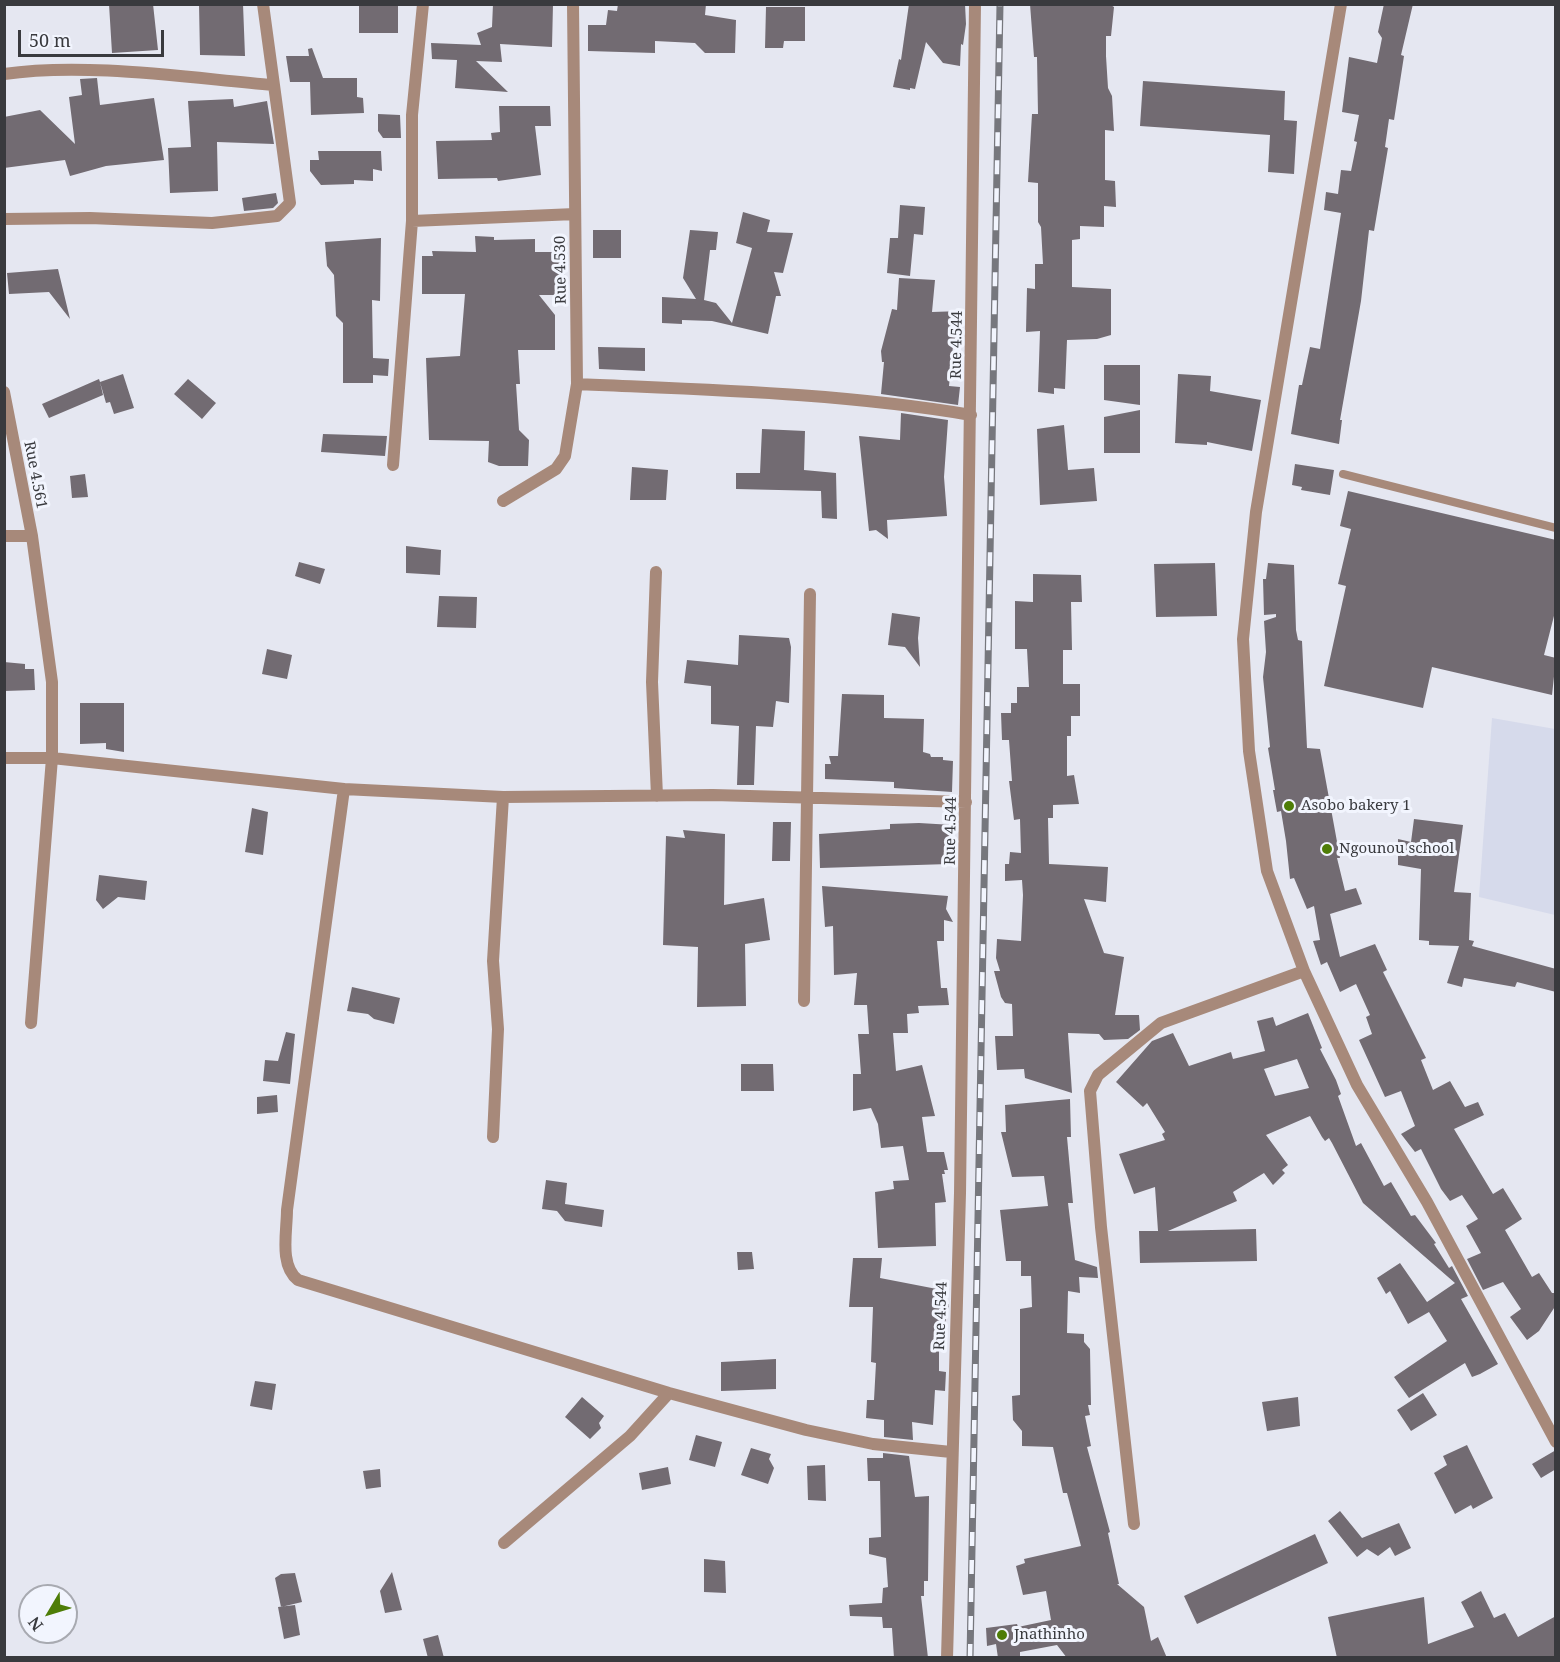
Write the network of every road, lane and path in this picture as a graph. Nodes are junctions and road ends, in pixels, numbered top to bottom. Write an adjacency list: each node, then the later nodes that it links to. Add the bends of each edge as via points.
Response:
1 (263, 4): 7 (street)
2 (423, 4): 10 (street, via 412,115)
3 (573, 4): 8 (street, Rue 4.530)
4 (975, 4): 13 (street, Rue 4.544)
5 (1341, 4): 29 (street, via 1256,512 1243,639 1249,751 1267,871)
6 (4, 74): 7 (street, via 34,69)
7 (273, 85): 9 (street, via 290,203 277,216 212,223)
8 (575, 214): 10 (street); 11 (street, Rue 4.530)
9 (4, 219)
10 (412, 221): 14 (street)
11 (578, 384): 13 (street, via 806,395); 16 (street, Rue 4.530, via 565,456 549,475)
12 (4, 392): 19 (street, Rue 4.561)
13 (971, 415): 28 (street, Rue 4.544)
14 (393, 465)
15 (1343, 474): 17 (lane)
16 (504, 501)
17 (1556, 528)
18 (4, 536): 19 (street)
19 (32, 536): 23 (street, Rue 4.561, via 52,682)
20 (656, 572): 25 (street, via 652,682)
21 (810, 594): 27 (street)
22 (4, 758): 23 (street)
23 (52, 758): 24 (street); 31 (street, Rue 4.561)
24 (344, 789): 26 (street); 33 (street, via 287,1210 290,1274)
25 (657, 796): 26 (street); 27 (street)
26 (503, 798): 32 (street, via 493,961 498,1029)
27 (809, 798): 28 (street); 30 (street)
28 (966, 802): 35 (street, Rue 4.544, via 960,1193)
29 (1304, 971): 34 (street, via 1357,1085 1427,1202); 36 (street, via 1161,1023 1098,1075 1090,1091)
30 (804, 1001)
31 (31, 1023)
32 (494, 1137)
33 (669, 1393): 35 (street, via 862,1442); 37 (street, via 630,1436)
34 (1556, 1442)
35 (951, 1452): 38 (street, Rue 4.544)
36 (1134, 1524)
37 (504, 1543)
38 (947, 1658)

